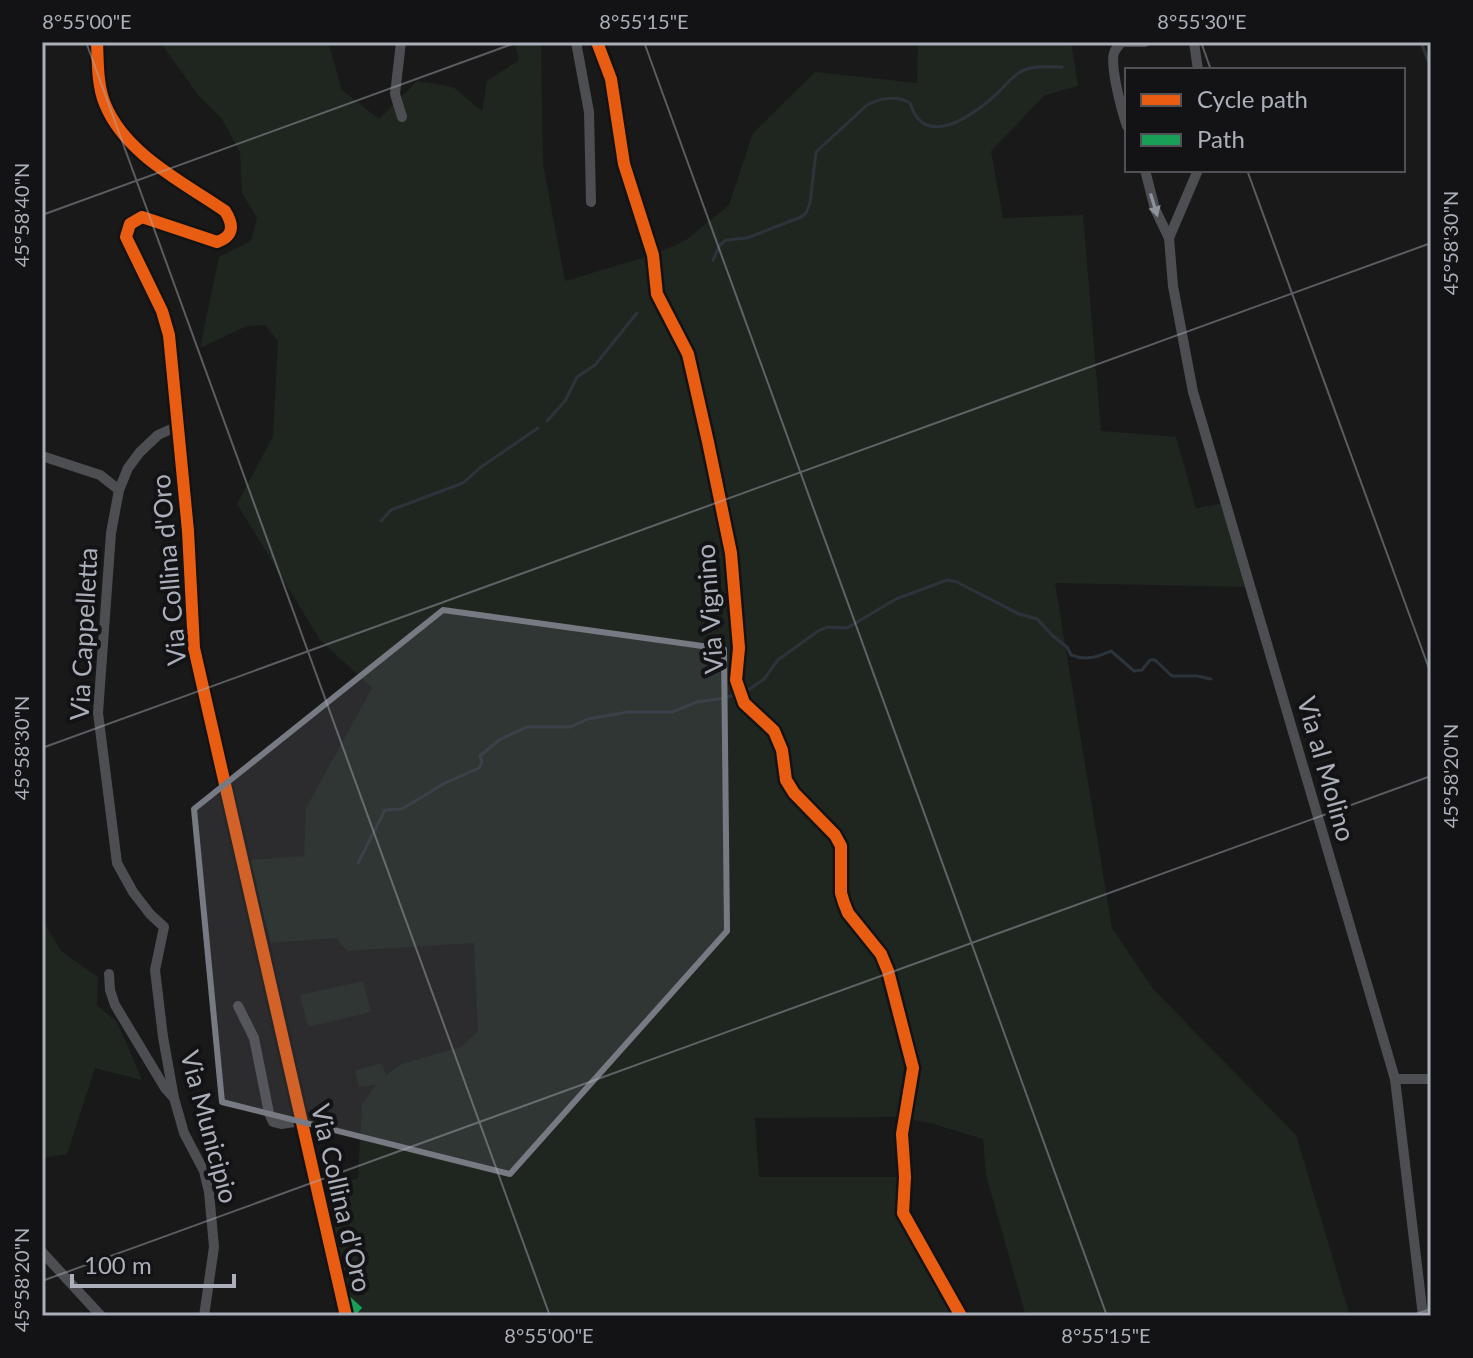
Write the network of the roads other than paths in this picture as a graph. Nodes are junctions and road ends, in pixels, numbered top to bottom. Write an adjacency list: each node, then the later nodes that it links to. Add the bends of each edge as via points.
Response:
1 (97, 42): 15 (street, Via Collina d'Oro, via 104,102 131,143 230,219 231,234 217,242 151,218 134,220 127,229 128,244 166,324)
2 (401, 42): 9 (street, via 395,94)
3 (576, 42): 13 (street, via 589,112)
4 (597, 42): 29 (street, Via Vignino, via 611,79 624,164 653,255 657,294 688,354 710,453 731,553 739,648 736,680 744,703 774,731 794,793 841,846 844,903 888,971 913,1068 902,1134 903,1213)
5 (1145, 42): 7 (street)
6 (1194, 42): 8 (street)
7 (1118, 45): 10 (street)
8 (1198, 68)
9 (402, 117)
10 (1125, 119)
11 (1146, 172): 14 (street, Via al Molino, one-way to 14)
12 (1197, 172): 14 (street, Via al Molino)
13 (591, 202)
14 (1169, 238): 21 (street, Via al Molino, via 1193,392)
15 (178, 426): 17 (street, Via Cappelletta, via 140,452); 24 (street, Via Collina d'Oro, via 194,648)
16 (42, 456): 17 (street, via 100,475)
17 (119, 490): 18 (street, Via Cappelletta, via 98,713)
18 (119, 870): 23 (street, Via Municipio, via 164,927 155,980)
19 (109, 974): 23 (street, via 115,1005)
20 (238, 1006): 24 (street, via 254,1038 273,1122)
21 (1395, 1079): 22 (street); 30 (street, Via al Molino)
22 (1431, 1079)
23 (174, 1098): 27 (street, Via Municipio, via 209,1192 214,1247)
24 (301, 1121): 28 (street, Via Collina d'Oro)
25 (42, 1252): 26 (street)
26 (101, 1316)
27 (204, 1316)
28 (346, 1316)
29 (961, 1316)
30 (1423, 1316)

